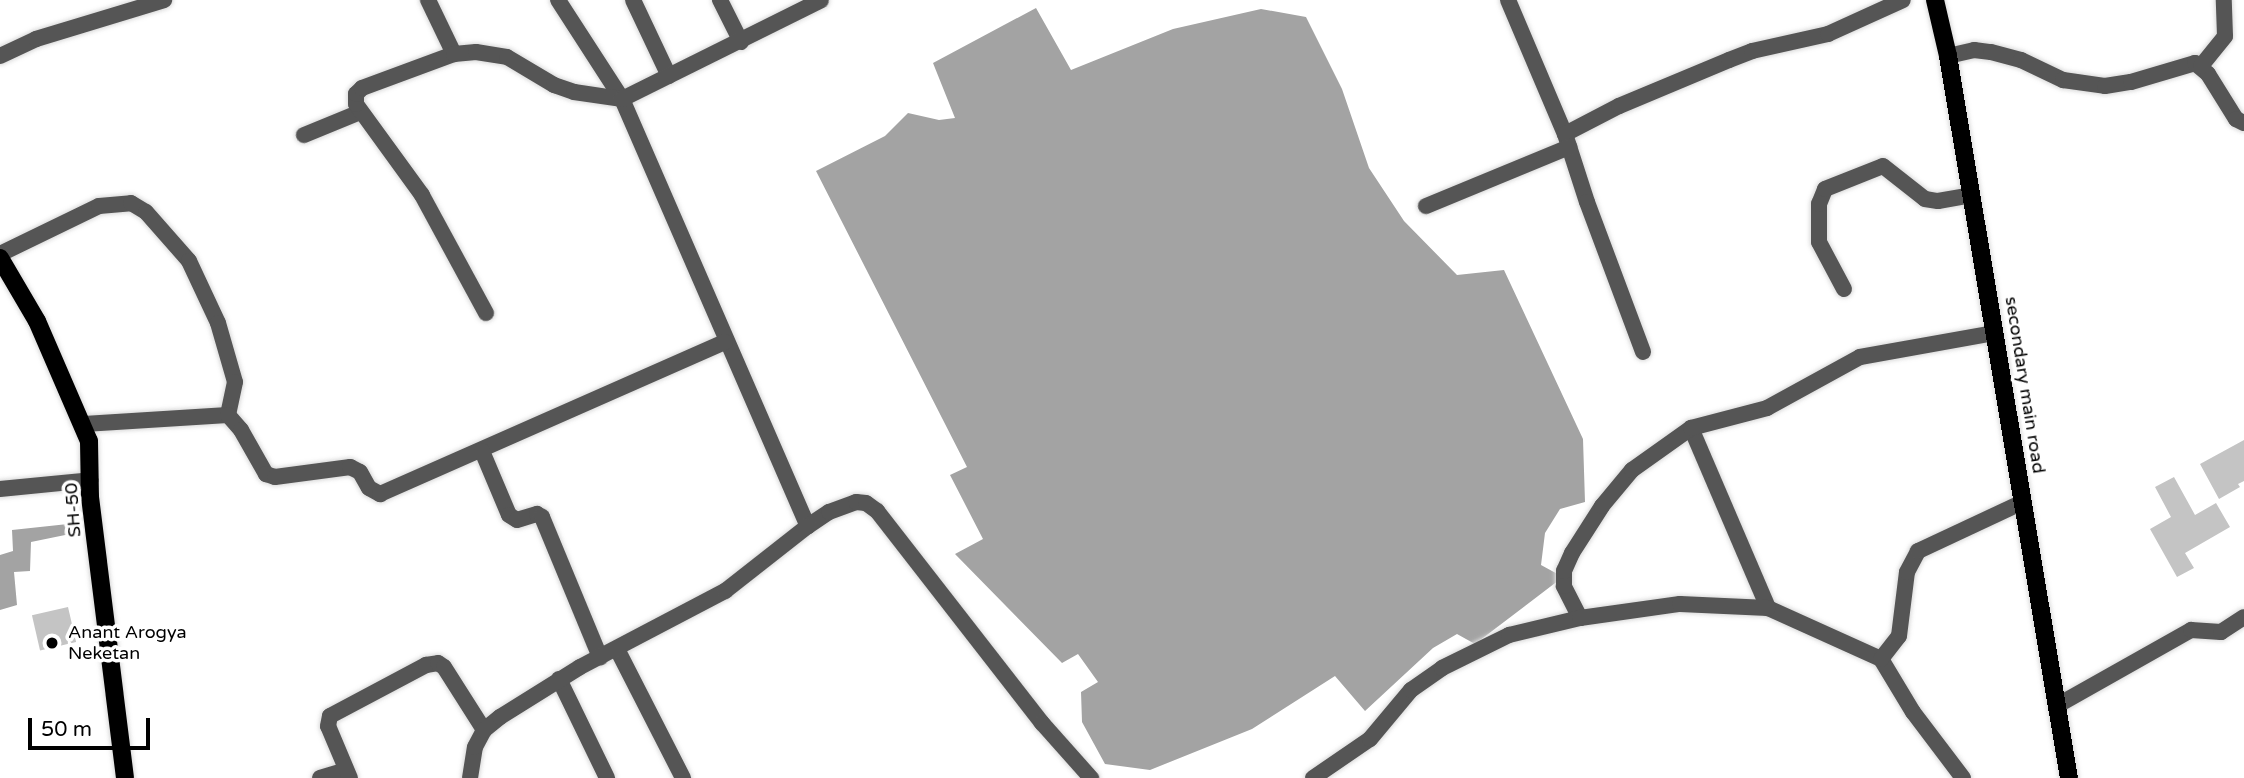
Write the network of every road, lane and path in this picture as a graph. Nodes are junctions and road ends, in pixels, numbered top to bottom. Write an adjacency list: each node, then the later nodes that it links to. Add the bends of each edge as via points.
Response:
1 (164, 0): 13 (street, via 36,39)
2 (428, 0): 12 (street)
3 (558, 0): 17 (street)
4 (633, 0): 16 (street)
5 (720, 0): 11 (street)
6 (821, 0): 11 (street)
7 (1508, 0): 21 (street)
8 (1903, 0): 21 (street, via 1828,34 1752,51 1619,106)
9 (1935, 0): 14 (main road, secondary main road)
10 (2224, 0): 15 (street, via 2225,36)
11 (741, 42): 16 (street)
12 (454, 54): 17 (street, via 494,53 554,85); 18 (street, via 362,88 355,98)
13 (0, 56)
14 (1948, 56): 15 (street, via 1990,52 2021,60 2063,80 2105,86 2186,64); 22 (main road, secondary main road)
15 (2201, 66): 19 (street, via 2236,120)
16 (669, 76): 17 (street)
17 (622, 99): 28 (street)
18 (360, 112): 20 (street); 26 (street, via 422,195)
19 (2244, 123)
20 (304, 135)
21 (1567, 141): 23 (street); 29 (street)
22 (1972, 195): 25 (street, via 1925,199 1883,166 1825,189 1820,197 1818,235); 27 (main road, secondary main road)
23 (1426, 206)
24 (0, 256): 30 (street, via 99,206 131,203 146,212 190,261 218,323 235,382); 31 (main road, SH-50, via 37,320)
25 (1843, 289)
26 (486, 313)
27 (1996, 333): 32 (street, via 1860,357 1767,408); 36 (main road, secondary main road)
28 (725, 342): 33 (street); 37 (street)
29 (1643, 352)
30 (228, 415): 31 (street); 33 (street, via 266,474 275,477 350,467 380,494)
31 (84, 424): 34 (main road, SH-50, via 92,458)
32 (1691, 428): 38 (street); 40 (street, via 1632,470 1572,552 1564,586)
33 (482, 451): 42 (street, via 509,514 517,520 537,513 542,517)
34 (91, 480): 35 (street); 48 (main road, SH-50)
35 (0, 489)
36 (2023, 502): 43 (street, via 1917,551 1907,572 1899,636); 45 (main road, secondary main road)
37 (808, 526): 41 (street, via 725,591); 53 (street, via 856,502 877,510)
38 (1768, 608): 40 (street, via 1680,604); 43 (street)
39 (2244, 617): 45 (street, via 2221,632 2191,631)
40 (1580, 618): 54 (street, via 1509,635 1442,668 1411,690 1370,739)
41 (617, 649): 42 (street); 52 (street)
42 (600, 657): 44 (street)
43 (1881, 659): 55 (street, via 1913,712)
44 (559, 679): 46 (street); 51 (street)
45 (2059, 705): 56 (main road, secondary main road)
46 (484, 730): 47 (street, via 444,667 433,663 330,716 328,726); 50 (street, via 475,747)
47 (348, 774): 49 (street)
48 (125, 778)
49 (320, 778)
50 (470, 778)
51 (607, 778)
52 (683, 778)
53 (1090, 778)
54 (1313, 778)
55 (1963, 778)
56 (2069, 778)

